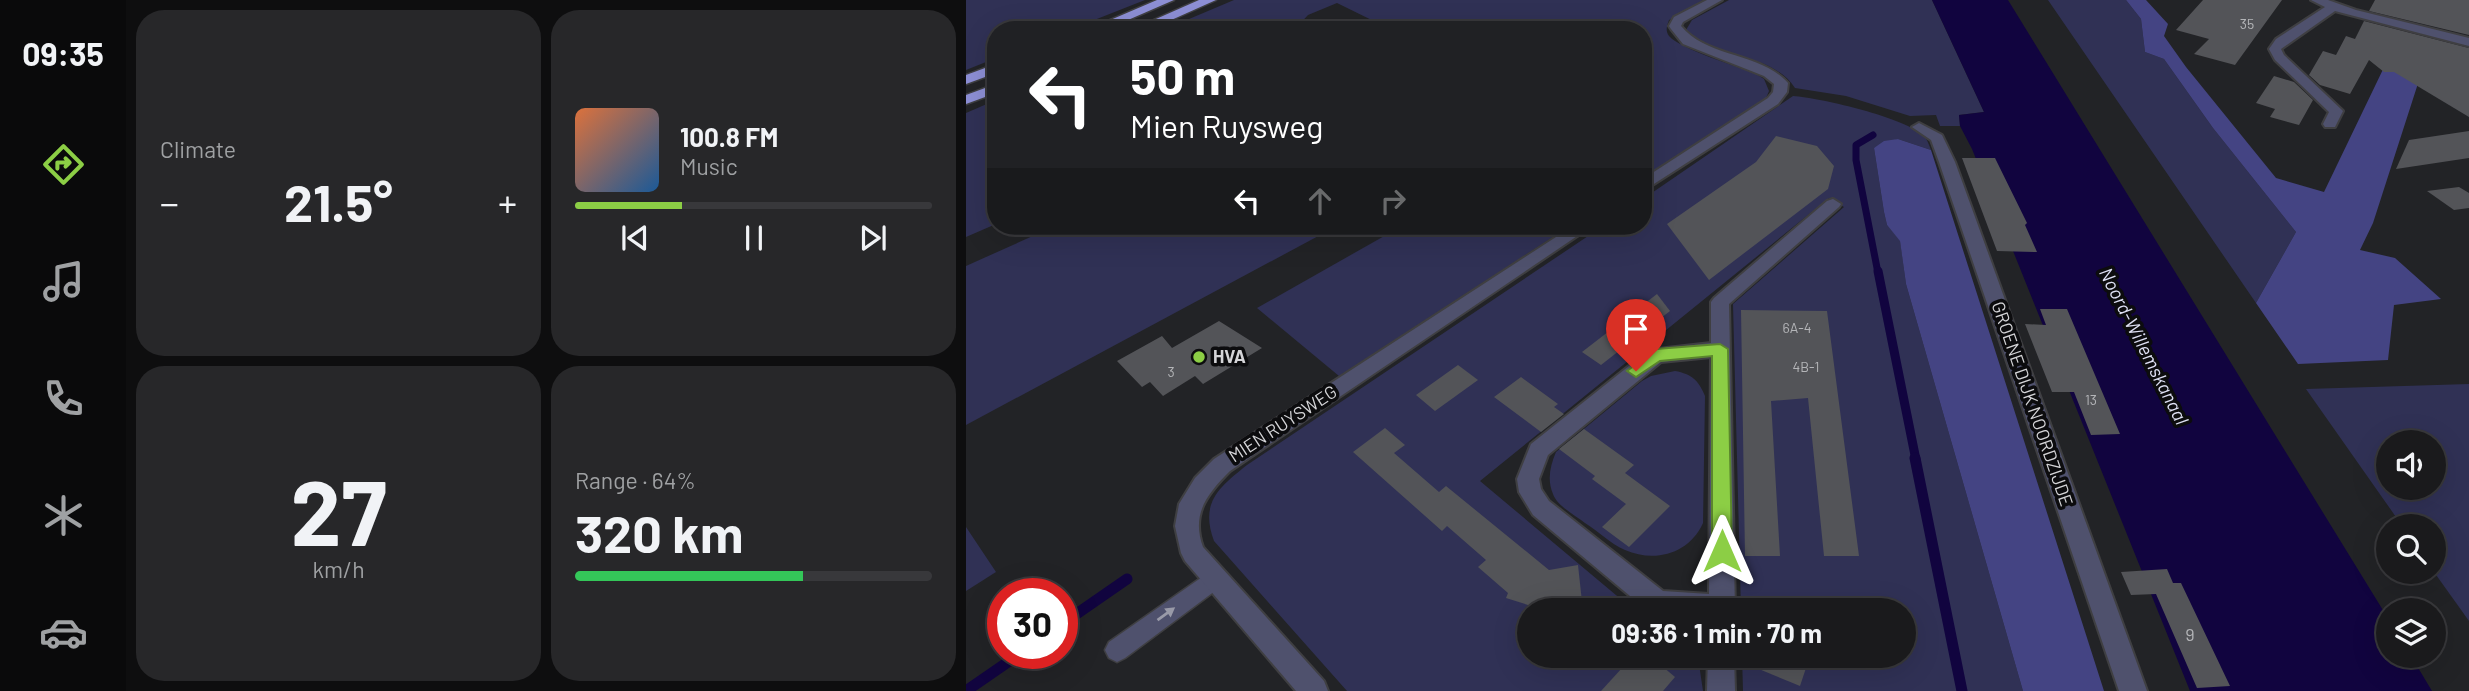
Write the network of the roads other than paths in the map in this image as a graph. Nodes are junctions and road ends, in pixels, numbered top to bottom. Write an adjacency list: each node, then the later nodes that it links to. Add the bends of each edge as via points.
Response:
1 (1168, 0): 6 (highway)
2 (1210, 0): 7 (highway)
3 (1716, 0): 15 (street, via 1678,20 1678,33 1687,41 1769,73 1781,83 1780,92)
4 (2317, 0): 5 (street)
5 (2333, 7): 8 (street); 13 (street, via 2275,49 2336,111)
6 (1116, 21)
7 (1159, 21)
8 (2469, 42)
9 (987, 72): 10 (highway)
10 (966, 80)
11 (987, 92): 12 (highway)
12 (966, 100)
13 (2330, 124)
14 (1919, 127): 26 (street, GROENE DIJK NOORDZIJDE, via 1937,138 1947,162)
15 (1652, 180)
16 (1833, 204): 18 (street, via 1723,297)
17 (1570, 235): 19 (street, MIEN RUYSWEG, via 1207,479 1186,514 1185,535 1193,553)
18 (1720, 349): 20 (street, via 1656,355 1539,450 1528,479 1541,508); 21 (street)
19 (1215, 578): 22 (lane, one-way to 19); 24 (street, MIEN RUYSWEG)
20 (1652, 598)
21 (1722, 598)
22 (1117, 650)
23 (1721, 668): 25 (street)
24 (1314, 691)
25 (1721, 691)
26 (2133, 691)

